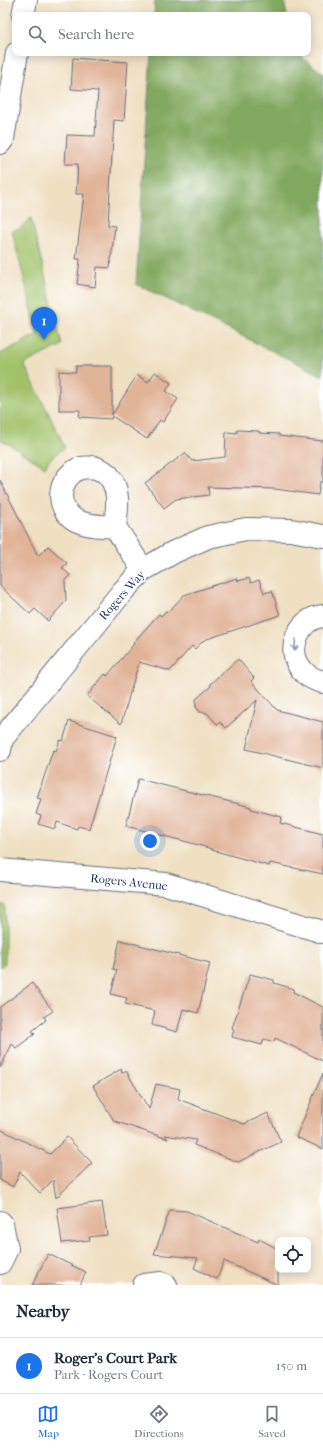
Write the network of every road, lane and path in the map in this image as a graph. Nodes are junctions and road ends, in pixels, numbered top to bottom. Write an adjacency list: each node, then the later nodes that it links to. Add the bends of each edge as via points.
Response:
1 (26, 0): 2 (street)
2 (24, 12)
3 (17, 56): 4 (street, via 3,139)
4 (0, 143)
5 (115, 527): 7 (street)
6 (323, 536): 7 (street, Rogers Way, via 292,530 246,529 208,537 174,552)
7 (143, 570): 10 (street, Rogers Way, via 2,739)
8 (323, 616): 9 (street, one-way to 9, via 306,622 298,633 294,645 295,658 302,670 312,679)
9 (323, 682)
10 (0, 750)
11 (0, 870): 12 (street, Rogers Avenue, via 166,884)
12 (323, 932)
13 (0, 1222): 14 (street, via 7,1249)
14 (0, 1263)
15 (144, 1285): 16 (street)
16 (166, 1285)

